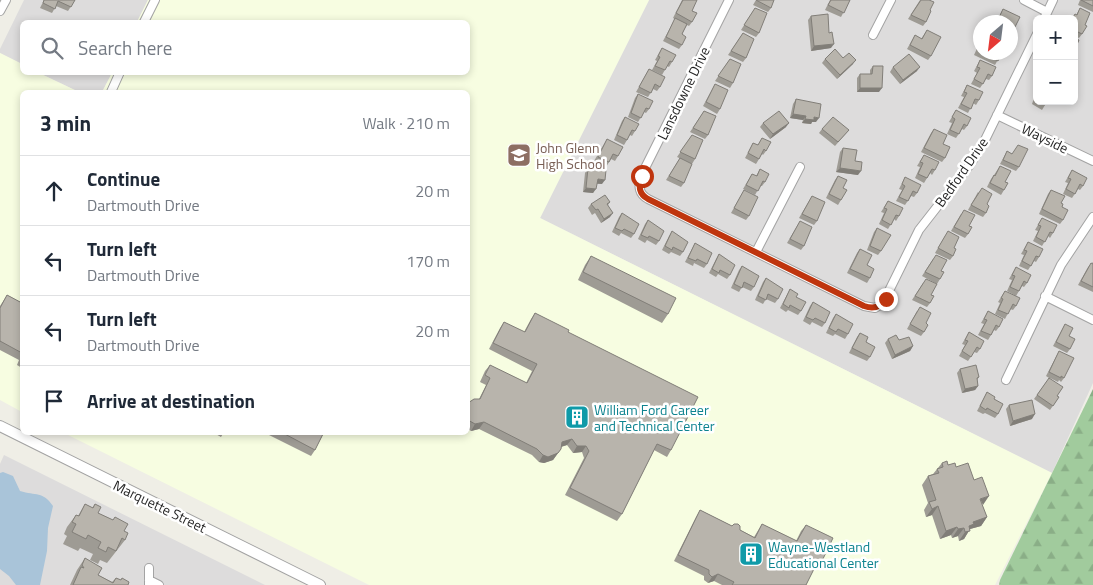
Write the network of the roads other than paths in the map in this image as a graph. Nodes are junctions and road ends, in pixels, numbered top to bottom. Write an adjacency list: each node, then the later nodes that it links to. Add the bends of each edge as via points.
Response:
1 (6, 0): 7 (street)
2 (155, 0): 9 (street)
3 (729, 0): 18 (street, Lansdowne Drive, via 639,186 648,199)
4 (891, 0): 10 (street)
5 (1024, 0): 8 (street)
6 (1053, 0): 8 (street)
7 (0, 11)
8 (1046, 15)
9 (145, 20)
10 (873, 35)
11 (1033, 42): 14 (street, Bedford Drive)
12 (119, 75): 13 (street)
13 (112, 90)
14 (997, 115): 15 (street, Wayside); 18 (street, Bedford Drive, via 976,156 919,230 886,299 878,306 864,306)
15 (1093, 161)
16 (800, 167): 18 (street)
17 (1093, 217): 19 (street)
18 (756, 252)
19 (1045, 296): 20 (street); 21 (street)
20 (1093, 320)
21 (1006, 380)
22 (0, 426): 26 (street, Marquette Street)
23 (149, 568): 24 (street)
24 (149, 583): 25 (street)
25 (159, 585)
26 (320, 585)

